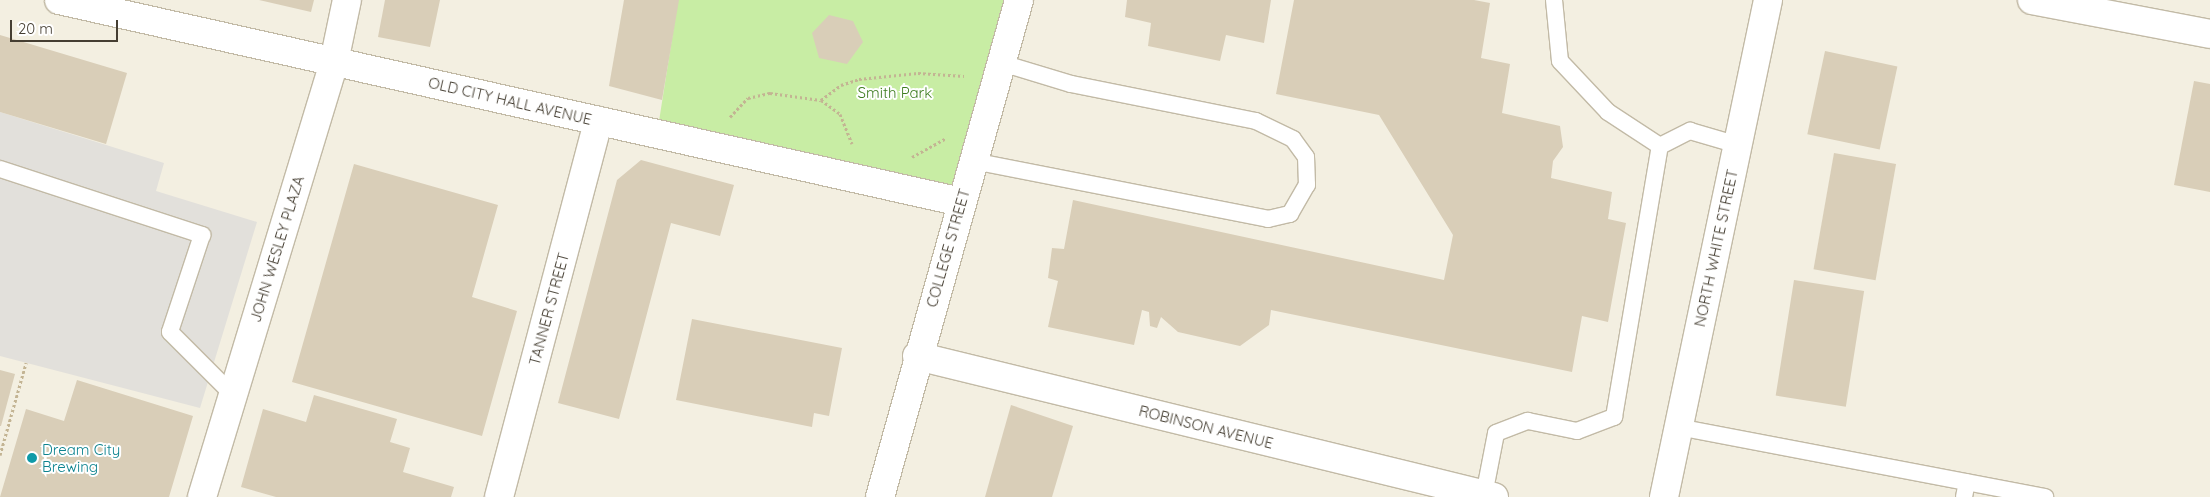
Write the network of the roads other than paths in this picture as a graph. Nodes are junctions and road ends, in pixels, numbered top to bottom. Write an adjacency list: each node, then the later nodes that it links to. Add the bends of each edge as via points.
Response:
1 (60, 0): 8 (street, OLD CITY HALL AVENUE)
2 (347, 0): 8 (street, JOHN WESLEY PLAZA)
3 (1019, 0): 9 (street, COLLEGE STREET)
4 (1554, 0): 12 (lane, via 1560,61 1608,112)
5 (1768, 0): 11 (street, NORTH WHITE STREET)
6 (2032, 0): 7 (street)
7 (2210, 34)
8 (334, 62): 10 (street, OLD CITY HALL AVENUE); 17 (street, JOHN WESLEY PLAZA)
9 (999, 72): 13 (street, COLLEGE STREET); 13 (lane, via 1256,121 1293,139 1306,157 1307,185 1290,214 1268,219)
10 (598, 121): 15 (street, OLD CITY HALL AVENUE); 22 (street, TANNER STREET)
11 (1738, 145): 12 (lane, via 1690,131); 18 (street, NORTH WHITE STREET)
12 (1660, 146): 20 (lane, via 1614,417 1578,431 1528,421 1496,433)
13 (973, 161): 15 (street, COLLEGE STREET)
14 (0, 169): 17 (lane, via 202,235 170,332)
15 (961, 202): 16 (street, COLLEGE STREET)
16 (917, 356): 20 (street, ROBINSON AVENUE); 23 (street, COLLEGE STREET)
17 (233, 395): 21 (street, JOHN WESLEY PLAZA)
18 (1678, 427): 19 (lane); 24 (street, NORTH WHITE STREET)
19 (1966, 489): 25 (lane)
20 (1489, 496)
21 (202, 497)
22 (499, 497)
23 (880, 497)
24 (1664, 497)
25 (2045, 497)

